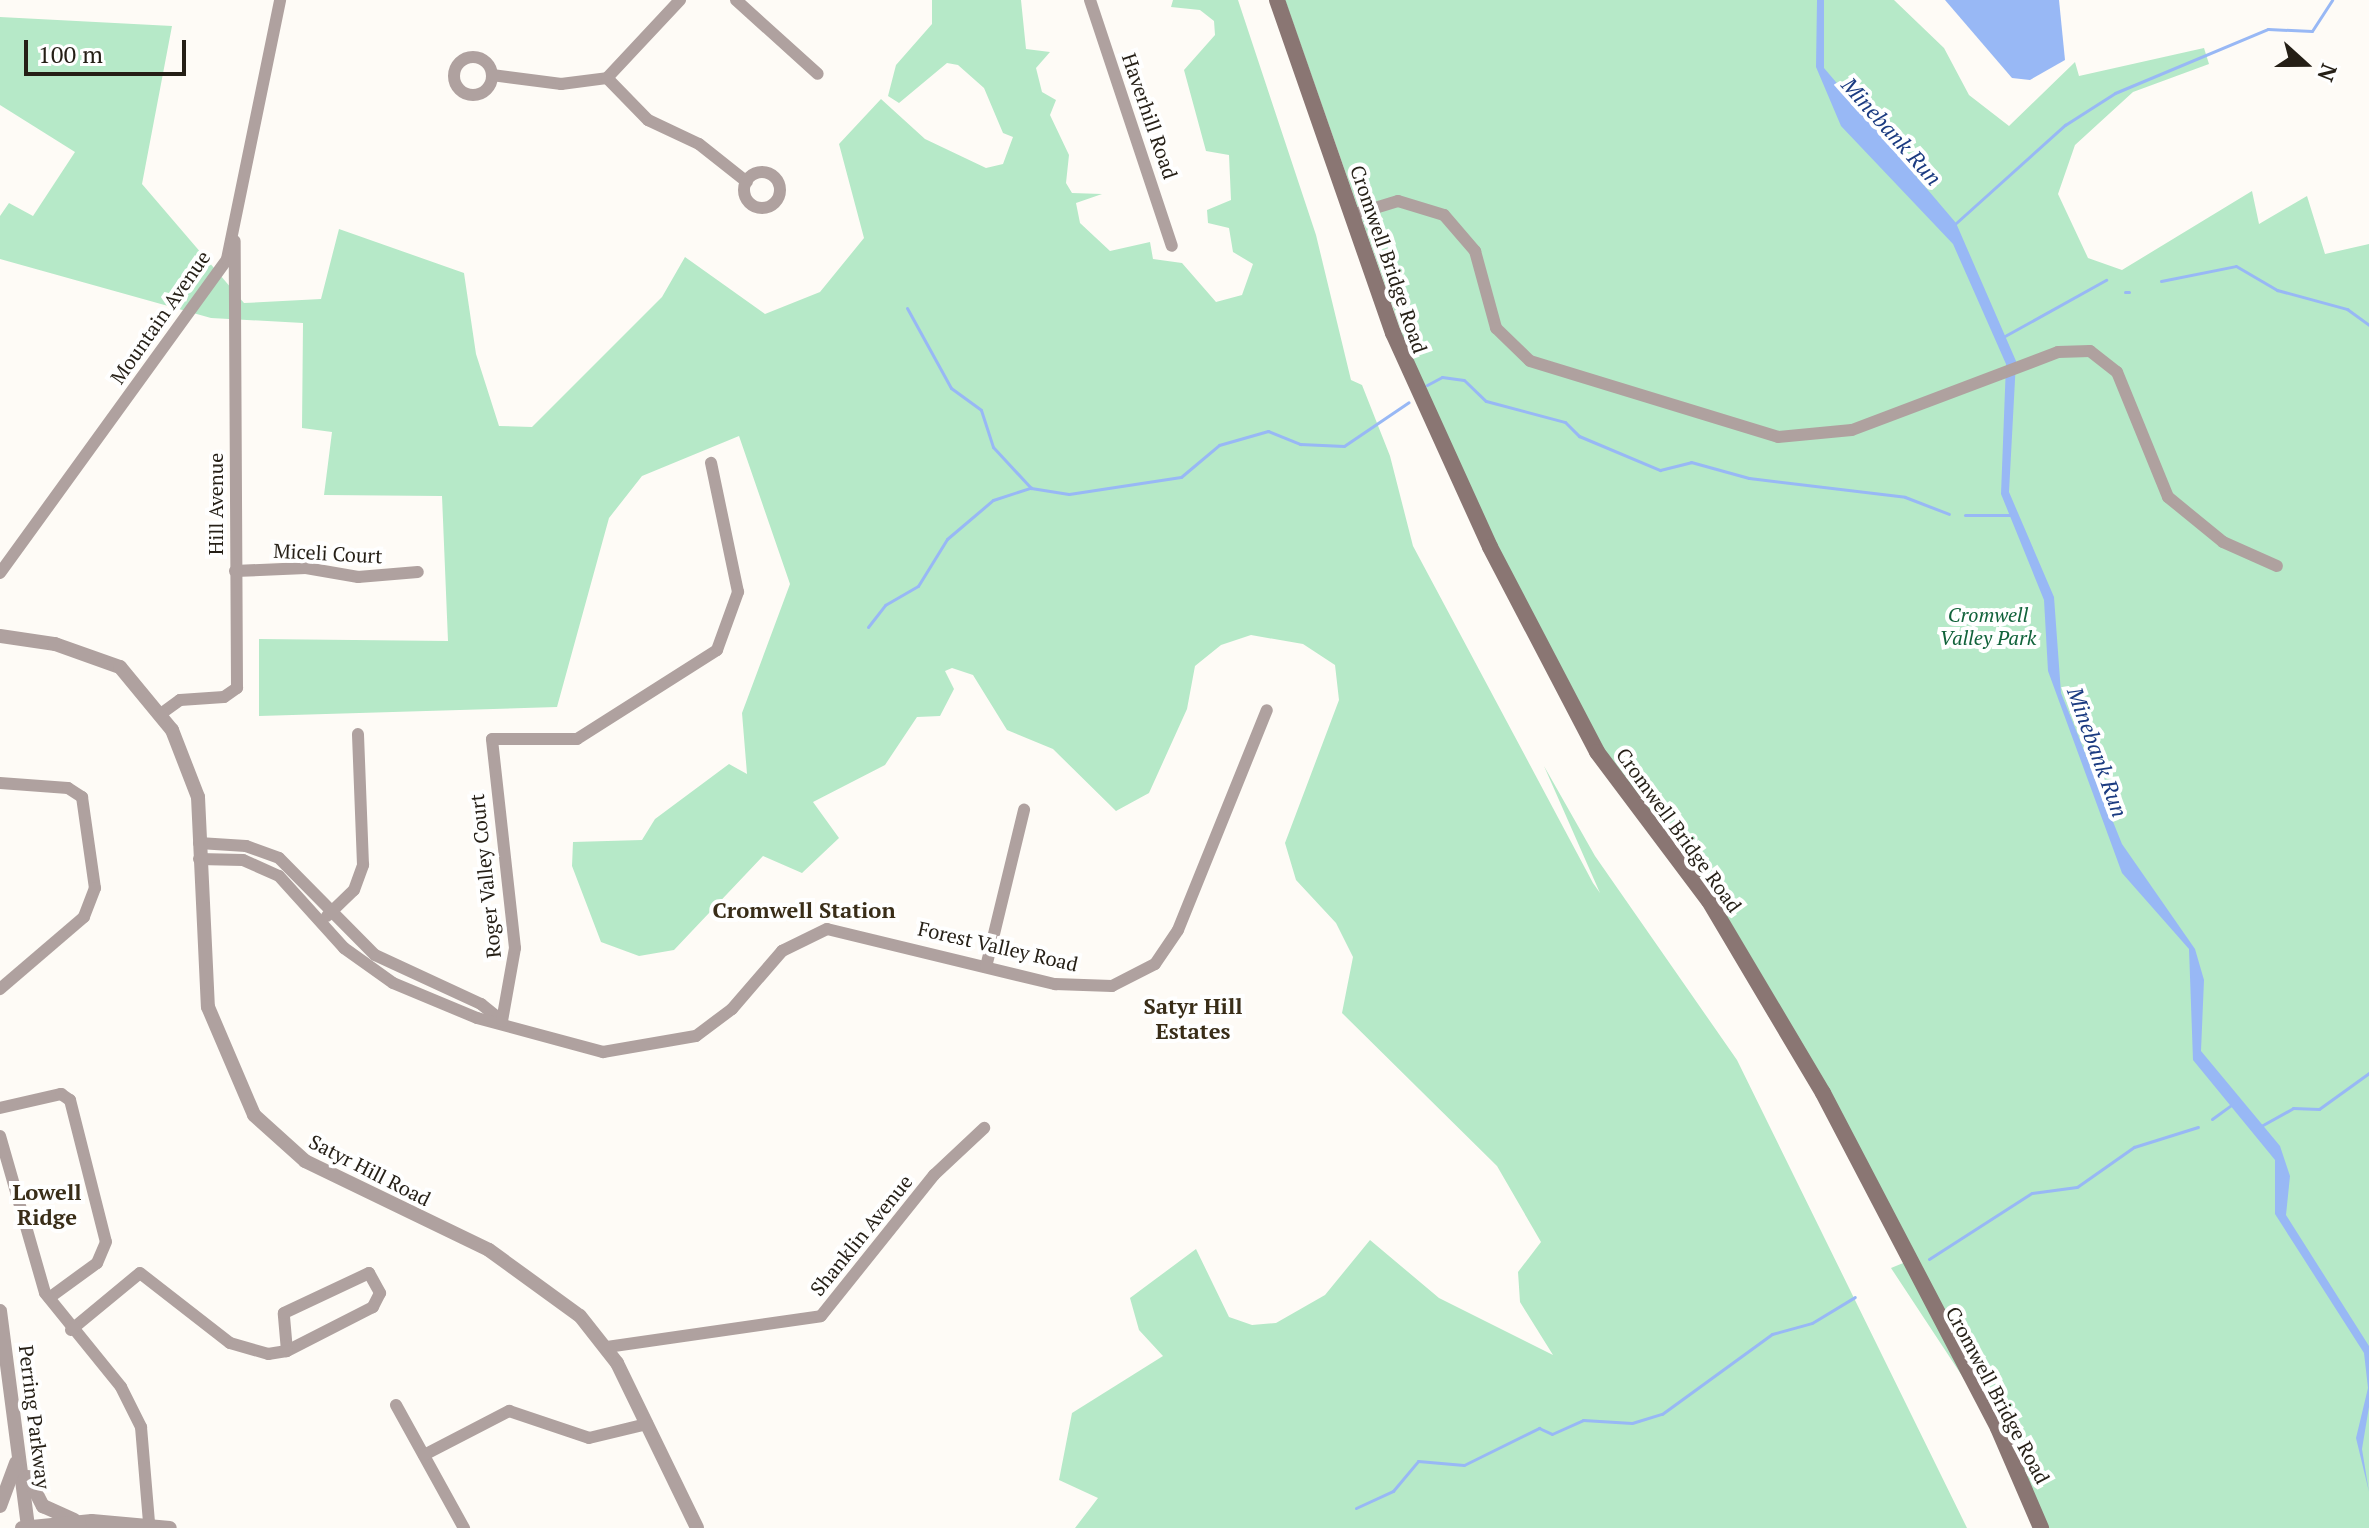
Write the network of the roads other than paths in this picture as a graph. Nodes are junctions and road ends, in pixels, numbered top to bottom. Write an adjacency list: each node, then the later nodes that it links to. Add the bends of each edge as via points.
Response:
1 (280, 0): 11 (street, Mountain Avenue)
2 (680, 0): 8 (street)
3 (736, 0): 6 (street)
4 (1090, 0): 12 (street, Haverhill Road)
5 (1277, 0): 10 (main road, Cromwell Bridge Road)
6 (818, 74)
7 (492, 75): 8 (street, via 561,84)
8 (607, 78): 9 (street, via 648,120 699,144)
9 (747, 182)
10 (1352, 215): 14 (street, via 1398,201 1444,215 1475,251 1496,328 1530,361 1758,432 1826,437 2078,349 2109,362 2168,497 2223,542); 50 (main road, Cromwell Bridge Road, via 1432,427 1583,724 1625,793 1709,901 1823,1093 1998,1428)
11 (235, 238): 15 (street, Hill Avenue); 17 (street, Mountain Avenue, via 217,273)
12 (1172, 246)
13 (711, 463): 30 (street, Roger Valley Court, via 738,592 717,650 577,739 492,739 515,948)
14 (2277, 566)
15 (235, 571): 16 (street, Miceli Court, via 306,568 358,577); 20 (street, Hill Avenue, via 237,688 224,697 180,700)
16 (418, 572)
17 (0, 573)
18 (0, 636): 20 (street, Satyr Hill Road, via 112,662)
19 (1267, 710): 28 (street, Forest Valley Road, via 1178,930 1155,964 1112,986 1091,988)
20 (162, 713): 24 (street, Satyr Hill Road, via 194,783)
21 (358, 734): 26 (street, via 363,865 354,890)
22 (0, 783): 29 (street, via 79,793 95,888 84,917)
23 (1024, 810): 28 (street)
24 (199, 843): 25 (street, Satyr Hill Road); 26 (street, Forest Valley Road, via 246,846 279,858)
25 (199, 859): 27 (street, Forest Valley Road, via 266,868); 37 (street, Satyr Hill Road, via 208,1007 225,1061 254,1115 321,1171 535,1278)
26 (332, 912): 27 (street); 30 (street, Forest Valley Road, via 388,965 481,1004)
27 (322, 921): 30 (street, Forest Valley Road, via 352,956 393,983)
28 (986, 967): 30 (street, Forest Valley Road, via 827,929 782,951 732,1009 675,1043 603,1052)
29 (0, 989)
30 (502, 1021)
31 (0, 1108): 34 (street, via 61,1094 70,1100 106,1242 97,1263)
32 (984, 1128): 37 (street, Shanklin Avenue, via 934,1175 821,1316)
33 (0, 1136): 34 (street)
34 (49, 1298): 36 (street)
35 (0, 1311): 41 (street, Perring Parkway)
36 (71, 1330): 38 (street, via 140,1273 230,1343 268,1354); 45 (street, via 121,1387 141,1427)
37 (607, 1347): 40 (street, Satyr Hill Road)
38 (287, 1351): 38 (street, via 284,1313 356,1276 373,1277 380,1293 373,1307)
39 (396, 1405): 42 (street)
40 (647, 1424): 42 (street, via 589,1438 509,1411); 49 (street, Satyr Hill Road)
41 (19, 1446): 43 (street); 44 (street, via 37,1500); 46 (street, Perring Parkway)
42 (424, 1455): 48 (street)
43 (0, 1506)
44 (78, 1521): 45 (street); 46 (street)
45 (149, 1523): 47 (street)
46 (25, 1528)
47 (170, 1528)
48 (464, 1528)
49 (697, 1528)
50 (2041, 1528)

